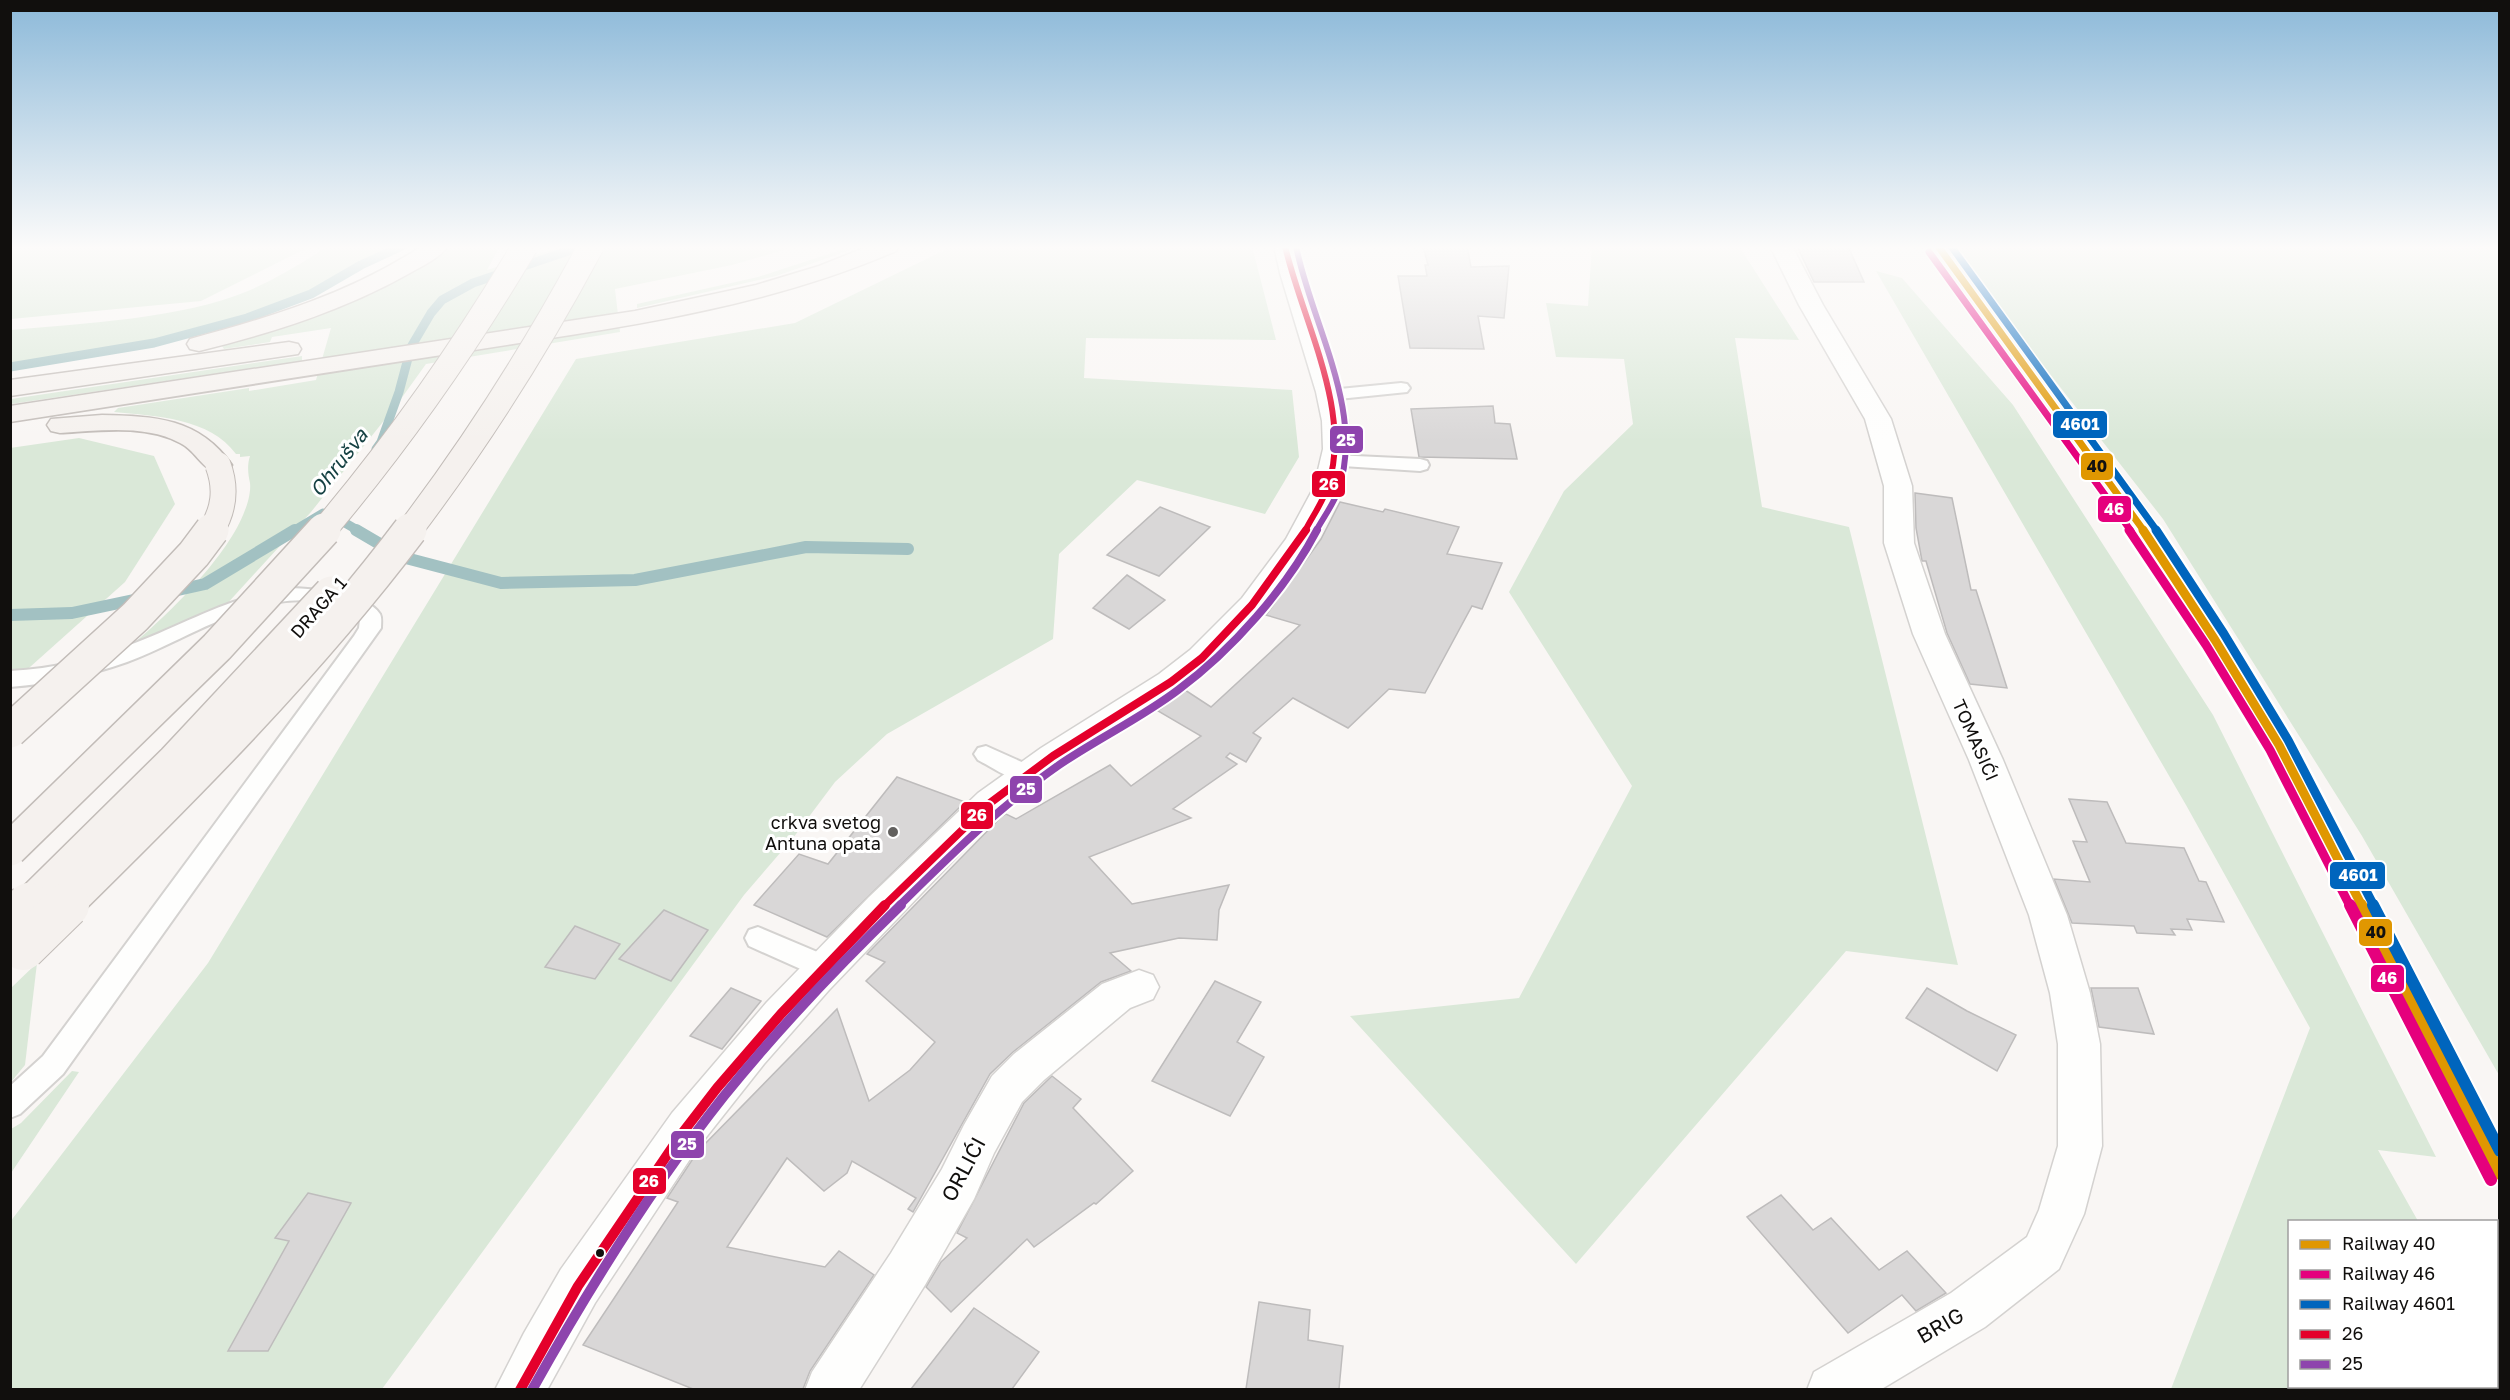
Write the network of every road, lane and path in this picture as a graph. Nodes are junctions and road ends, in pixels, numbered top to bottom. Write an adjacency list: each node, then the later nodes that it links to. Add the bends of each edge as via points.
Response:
1 (307, 311): 9 (highway, via 140,357)
2 (484, 311): 21 (highway, bridge, via 400,436 329,524 252,611 147,718)
3 (531, 311): 23 (highway, DRAGA 1, bridge, via 471,409 397,512 338,585 109,828)
4 (554, 311): 23 (highway, bridge, via 508,392 452,476 363,590 238,731 138,835)
5 (606, 311): 8 (highway, bridge)
6 (1301, 311): 12 (street)
7 (1815, 311): 27 (street, TOMASIĆI, via 1878,419 1898,486 1899,543 1929,634 1986,760 2048,915 2070,993 2079,1044 2080,1146 2061,1214)
8 (330, 355): 10 (highway); 13 (highway)
9 (10, 377)
10 (10, 388)
11 (1401, 388): 12 (lane)
12 (1329, 394): 15 (street)
13 (10, 414)
14 (10, 429): 18 (highway, bridge, via 116,423 180,432 212,453 225,490 214,527 196,551 136,618)
15 (1334, 461): 16 (lane); 20 (street, via 1322,501 1303,535 1247,614 1183,673)
16 (1420, 465)
17 (10, 679): 26 (lane, via 118,658 241,604 277,596 326,597 372,616 362,641 53,1065)
18 (10, 731)
19 (986, 754): 20 (lane)
20 (1027, 774): 24 (street, via 953,836)
21 (10, 849)
22 (758, 938): 24 (lane)
23 (15, 943)
24 (824, 967): 28 (street, via 686,1128 576,1289)
25 (1139, 987): 29 (street, ORLIĆI, via 1116,996 1007,1089 908,1269)
26 (10, 1105)
27 (2043, 1253): 30 (street, BRIG, via 1968,1310)
28 (519, 1389)
29 (830, 1389)
30 (1832, 1389)

